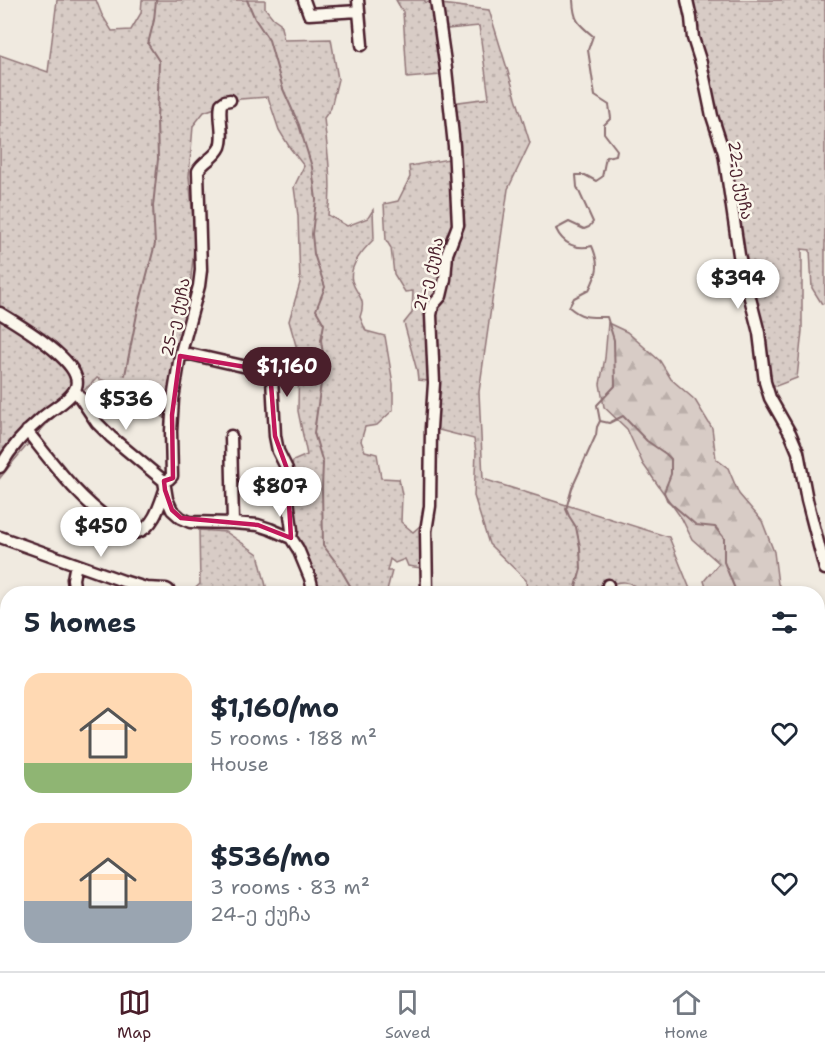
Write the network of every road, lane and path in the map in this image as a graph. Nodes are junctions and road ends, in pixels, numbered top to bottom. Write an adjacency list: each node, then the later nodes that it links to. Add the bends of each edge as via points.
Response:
1 (304, 0): 4 (street, via 309,14 317,15)
2 (436, 0): 22 (street, 21-ე ქუჩა, via 451,113 458,225 447,254 441,296 431,315 434,383)
3 (687, 0): 18 (street, 22-ე ქუჩა, via 693,38 724,153 739,255 759,333 765,382 798,452)
4 (359, 6): 5 (street)
5 (362, 45)
6 (230, 100): 8 (street, 25-ე ქუჩა, via 221,104 219,112 220,146 198,171 201,270)
7 (0, 312): 9 (street, via 64,358 76,376)
8 (180, 356): 13 (street, 25-ე ქუჩა, via 173,399 172,476); 16 (street, via 190,354 270,371 275,436 287,469)
9 (75, 390): 10 (street); 13 (street, via 97,423)
10 (27, 431): 12 (street); 13 (street, via 82,498 132,533 150,523)
11 (231, 436): 14 (street)
12 (0, 467)
13 (165, 486): 14 (street, via 172,510 181,518 190,522)
14 (233, 522): 16 (street, via 258,525)
15 (0, 537): 17 (street)
16 (291, 538): 21 (street)
17 (76, 564): 19 (street); 20 (street)
18 (825, 569)
19 (74, 586)
20 (139, 586)
21 (312, 586)
22 (427, 586)

